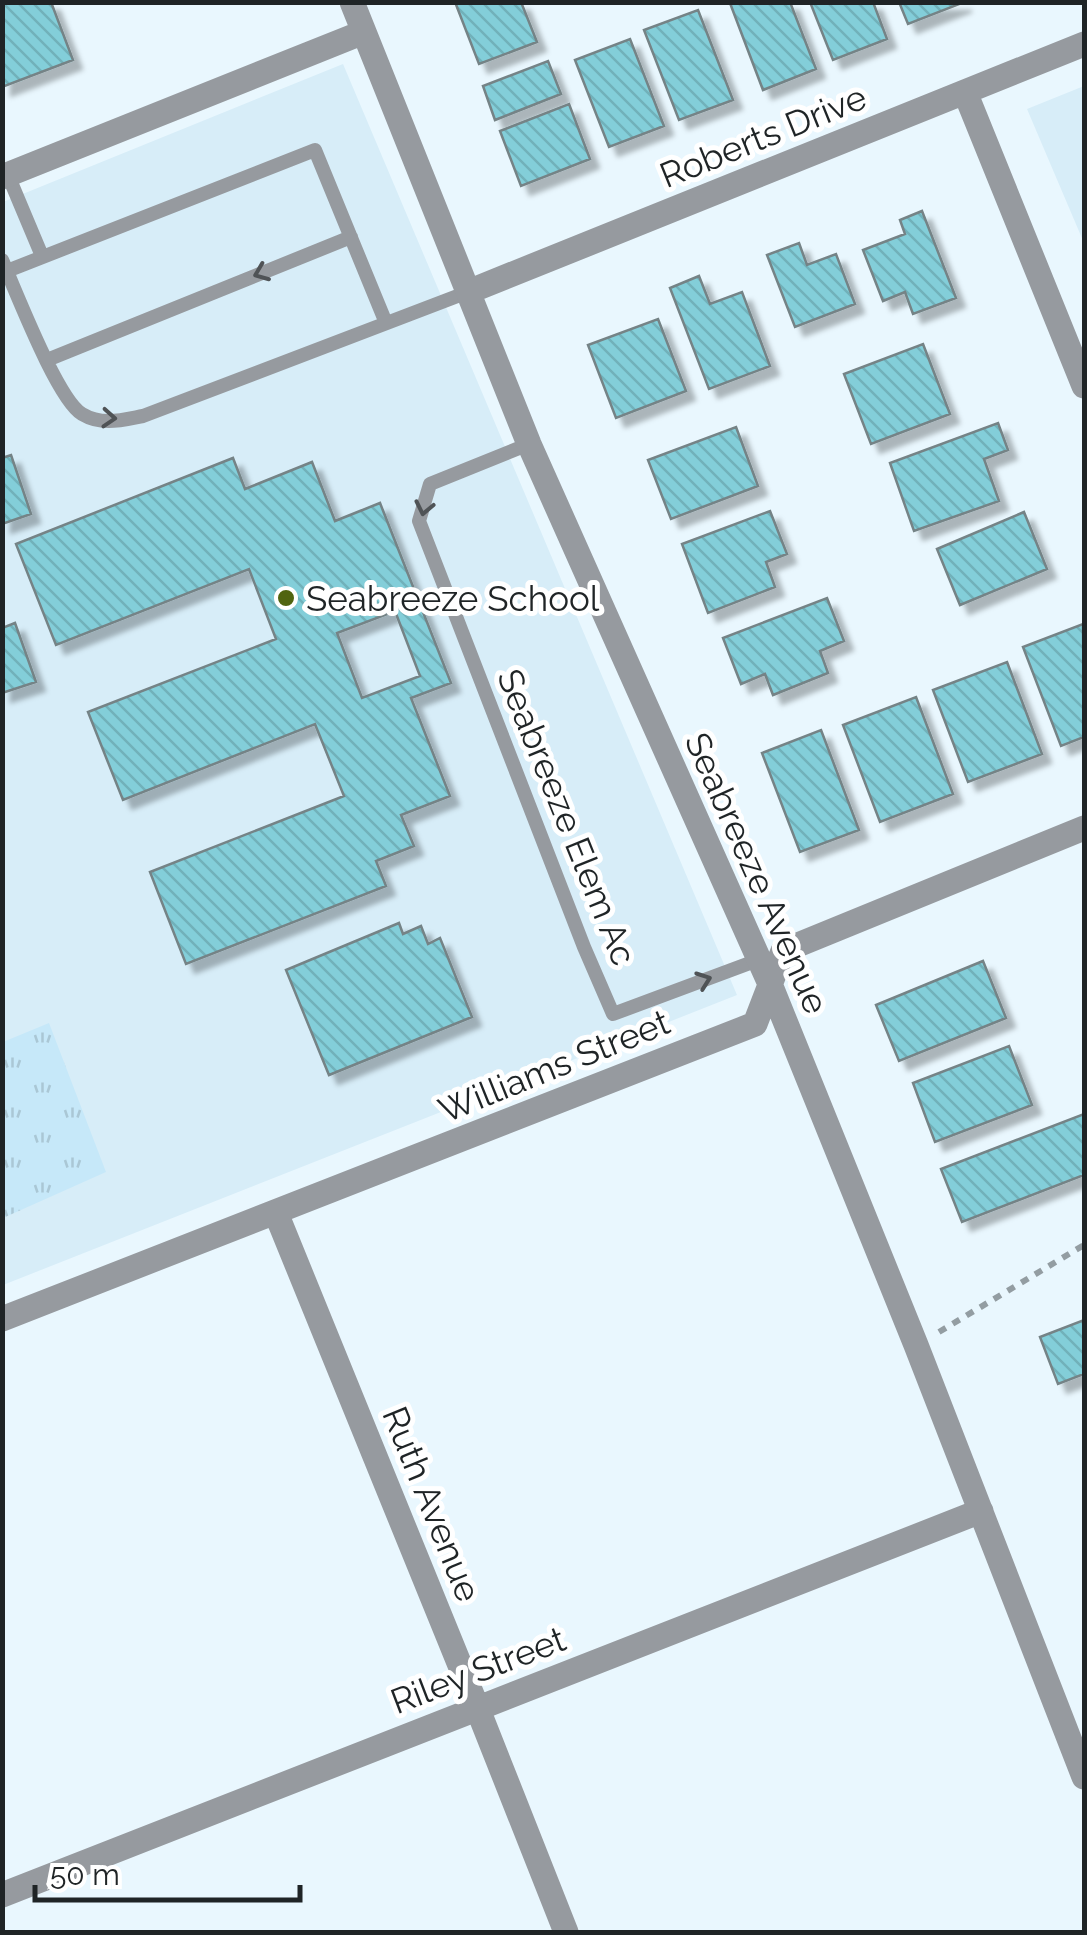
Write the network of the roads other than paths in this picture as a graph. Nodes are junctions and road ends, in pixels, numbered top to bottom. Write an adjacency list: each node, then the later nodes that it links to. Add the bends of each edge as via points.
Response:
1 (352, 2): 2 (street, Seabreeze Avenue)
2 (364, 32): 5 (street); 9 (street, Seabreeze Avenue)
3 (1084, 44): 4 (street, Roberts Drive)
4 (965, 92): 9 (street, Roberts Drive); 12 (street)
5 (5, 176): 7 (lane)
6 (351, 236): 7 (lane, via 315,150); 10 (lane); 11 (lane, one-way to 11)
7 (42, 256): 8 (lane)
8 (5, 265): 11 (lane)
9 (468, 292): 10 (lane); 13 (street, Seabreeze Avenue)
10 (386, 323): 11 (lane, one-way to 10, via 80,413 109,423)
11 (46, 360)
12 (1084, 386)
13 (529, 444): 15 (street, Seabreeze Avenue); 15 (lane, Seabreeze Elem Ac, one-way to 15, via 430,484 419,521 613,1014)
14 (1084, 828): 16 (street, Williams Street, via 782,951)
15 (758, 960): 16 (street, Seabreeze Avenue)
16 (770, 984): 17 (street, Williams Street, via 756,1024); 19 (street, Seabreeze Avenue)
17 (276, 1213): 18 (street, Williams Street); 20 (street, Ruth Avenue)
18 (2, 1319)
19 (981, 1511): 20 (street, Riley Street); 21 (street, Seabreeze Avenue)
20 (477, 1707): 22 (street, Riley Street); 23 (street, Ruth Avenue)
21 (1084, 1777)
22 (2, 1895)
23 (566, 1932)

